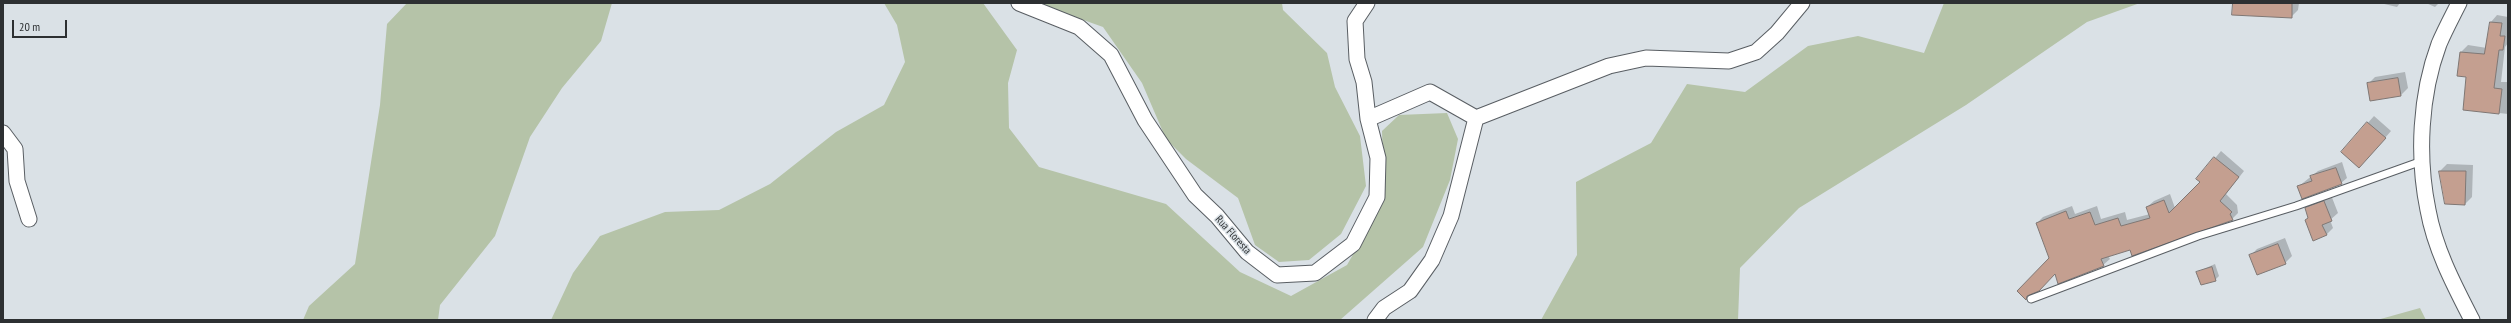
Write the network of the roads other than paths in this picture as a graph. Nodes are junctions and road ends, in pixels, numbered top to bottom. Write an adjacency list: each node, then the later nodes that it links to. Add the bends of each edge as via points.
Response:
1 (1019, 3): 6 (street, Rua Floresta, via 1079,27 1110,55 1145,120 1195,194 1246,252 1277,275 1315,273 1353,244 1377,197 1378,158)
2 (1367, 3): 6 (street, Rua Floresta, via 1355,21 1357,59 1364,82)
3 (1802, 3): 5 (street, via 1777,34 1756,52 1729,61 1646,58 1608,66)
4 (2459, 3): 8 (street, via 2439,45 2426,98)
5 (1476, 118): 6 (street, via 1430,92); 11 (street, via 1451,216 1432,260 1410,291 1384,308)
6 (1368, 119)
7 (3, 133): 9 (street, via 16,149 17,181)
8 (2422, 161): 10 (lane, via 2296,206 2198,236); 12 (street, via 2428,211 2447,270)
9 (29, 218)
10 (2031, 299)
11 (1374, 320)
12 (2472, 320)

